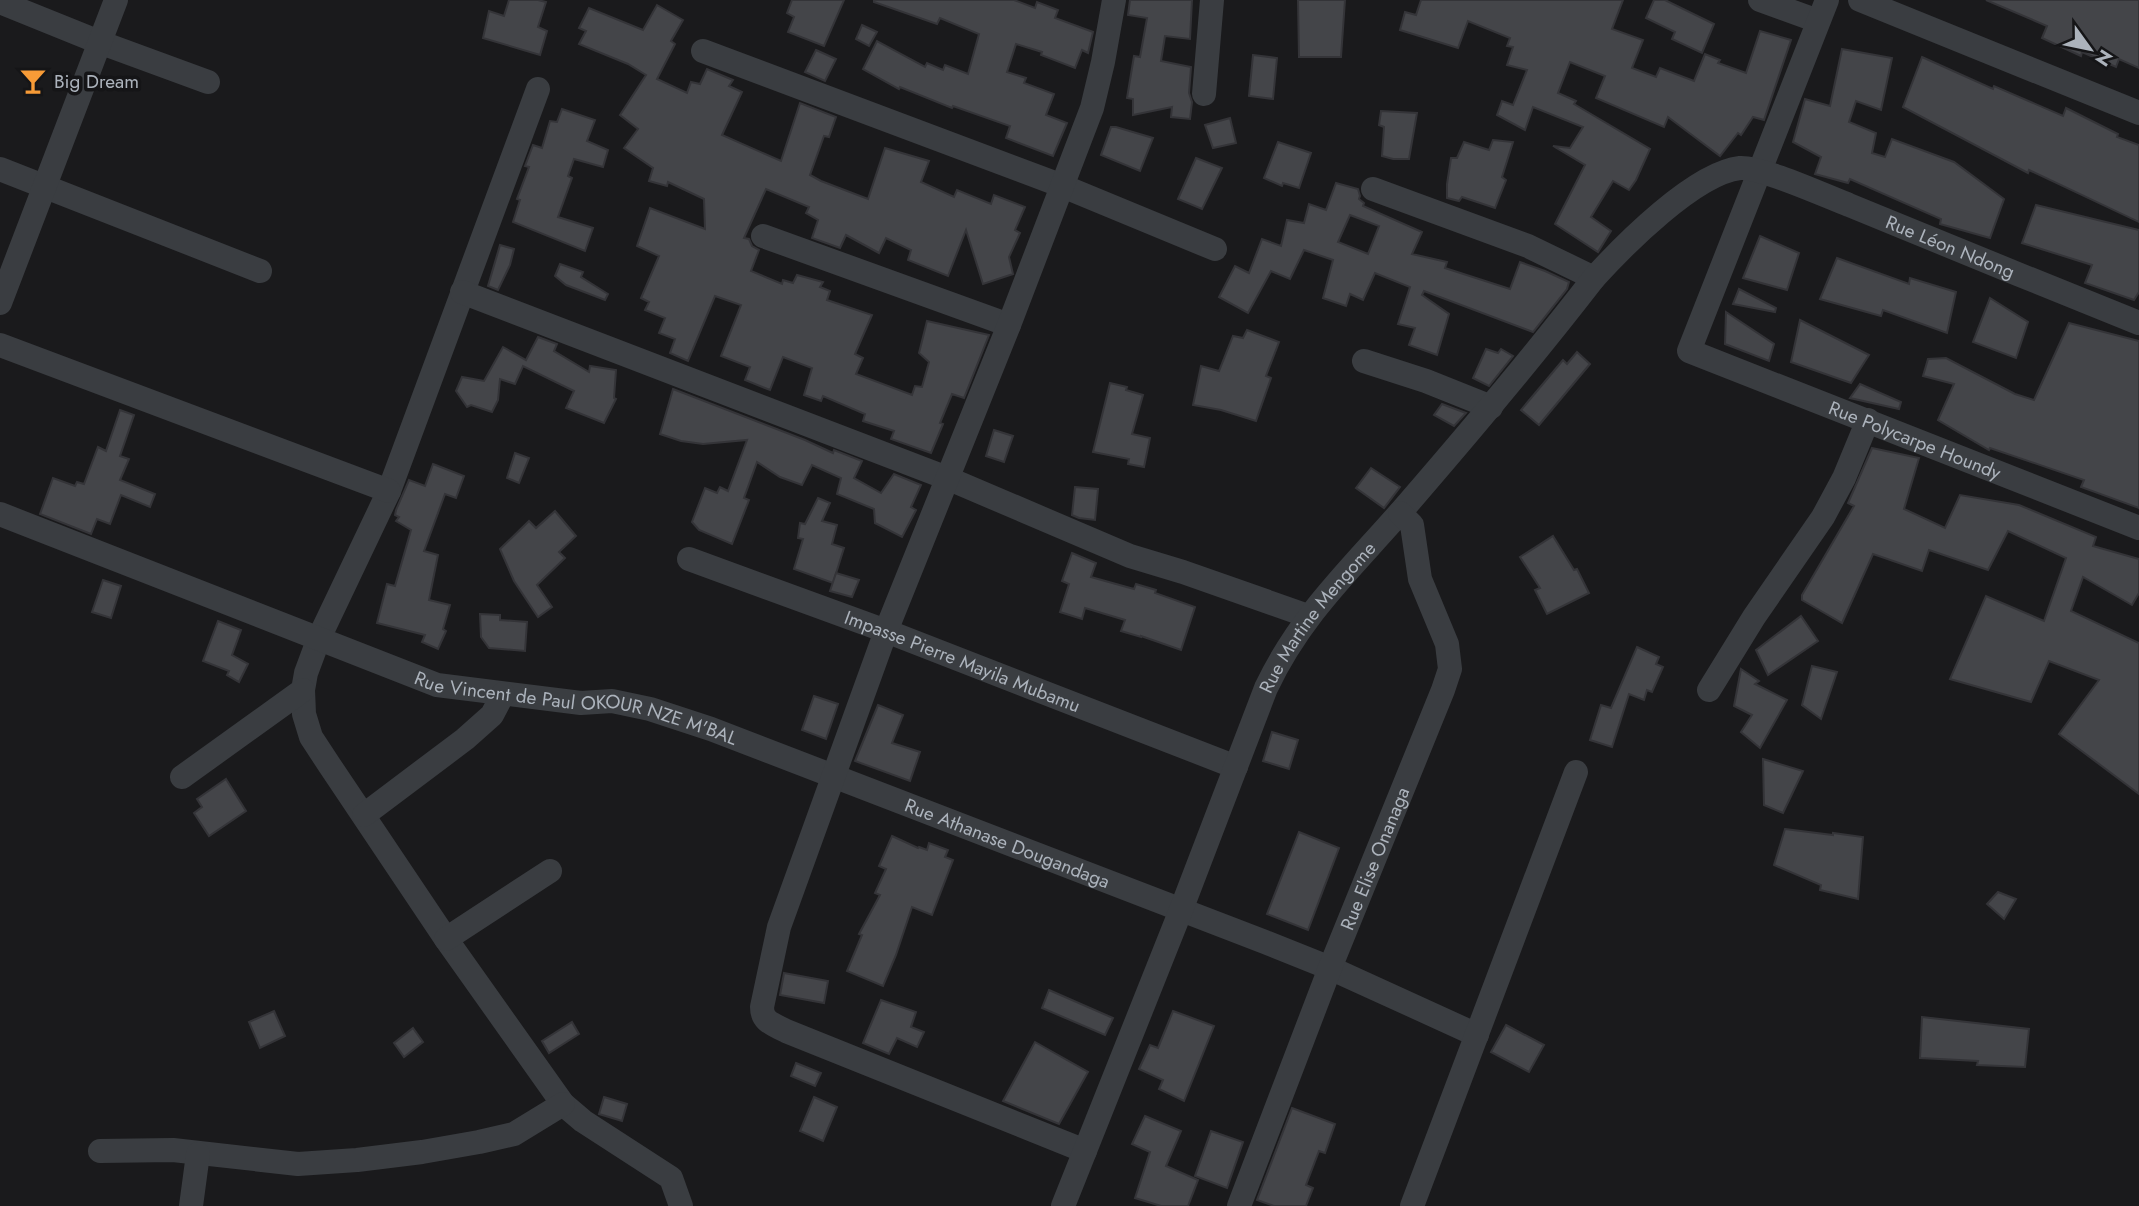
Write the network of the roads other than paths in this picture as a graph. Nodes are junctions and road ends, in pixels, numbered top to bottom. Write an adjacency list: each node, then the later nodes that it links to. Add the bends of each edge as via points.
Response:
1 (116, 0): 8 (street)
2 (1114, 0): 16 (street, via 1091,108)
3 (1212, 0): 12 (street)
4 (1760, 0): 7 (street)
5 (1860, 0): 13 (street)
6 (0, 2): 8 (street)
7 (1822, 11): 15 (street)
8 (99, 42): 10 (street); 17 (street)
9 (703, 51): 16 (street)
10 (208, 82)
11 (538, 89): 23 (street)
12 (1205, 94)
13 (2139, 113)
14 (0, 169): 17 (street)
15 (1760, 172): 22 (street, Rue Martine Mengome, via 1743,167 1727,171 1688,193); 25 (street, Rue Léon Ndong); 30 (street, Rue Polycarpe Houndy, via 1689,351)
16 (1060, 185): 20 (street); 26 (street)
17 (44, 187): 21 (street); 24 (street)
18 (1373, 189): 22 (street, via 1528,246)
19 (763, 236): 26 (street)
20 (1215, 249)
21 (260, 271)
22 (1594, 278): 29 (street, Rue Martine Mengome)
23 (462, 292): 31 (street); 32 (street)
24 (0, 303)
25 (2139, 323)
26 (1009, 325): 31 (street)
27 (0, 345): 32 (street)
28 (1364, 361): 29 (street)
29 (1491, 407): 33 (street, Rue Martine Mengome)
30 (1868, 420): 35 (street, Rue Polycarpe Houndy); 41 (street, via 1823,517)
31 (947, 478): 37 (street, via 1130,556); 38 (street)
32 (389, 491): 39 (street)
33 (1400, 513): 37 (street, Rue Martine Mengome); 51 (street, Rue Elise Onanaga, via 1412,525 1420,579 1447,643 1450,669)
34 (0, 514): 39 (street, Rue Vincent de Paul OKOUR NZE M'BAL)
35 (2139, 528)
36 (690, 559): 38 (street, Impasse Pierre Mayila Mubamu)
37 (1308, 616): 43 (street, Rue Martine Mengome, via 1279,660)
38 (886, 631): 43 (street, Impasse Pierre Mayila Mubamu); 45 (street)
39 (319, 638): 40 (street); 42 (street, Rue Vincent de Paul OKOUR NZE M'BAL, via 437,685)
40 (303, 690): 46 (street); 47 (street, via 311,737)
41 (1709, 690)
42 (503, 694): 45 (street, Rue Vincent de Paul OKOUR NZE M'BAL, via 581,703 612,701 650,709); 47 (street, via 492,715 465,739)
43 (1236, 766): 49 (street, Rue Martine Mengome)
44 (1576, 772): 52 (street)
45 (834, 776): 49 (street, Rue Athanase Dougandaga); 55 (street, via 779,927 762,999 763,1018)
46 (182, 777)
47 (364, 815): 50 (street)
48 (550, 871): 50 (street)
49 (1181, 910): 51 (street, Rue Athanase Dougandaga); 55 (street, Rue Martine Mengome)
50 (446, 939): 53 (street)
51 (1330, 968): 52 (street, Rue Athanase Dougandaga); 62 (street, Rue Elise Onanaga)
52 (1477, 1035): 63 (street)
53 (563, 1104): 56 (street, via 514,1134 422,1152 298,1164); 57 (street)
54 (100, 1151): 56 (street)
55 (1085, 1151): 61 (street, Rue Martine Mengome)
56 (198, 1154): 58 (street)
57 (671, 1178): 59 (street); 60 (street)
58 (191, 1206)
59 (658, 1206)
60 (681, 1206)
61 (1063, 1206)
62 (1239, 1206)
63 (1412, 1206)

